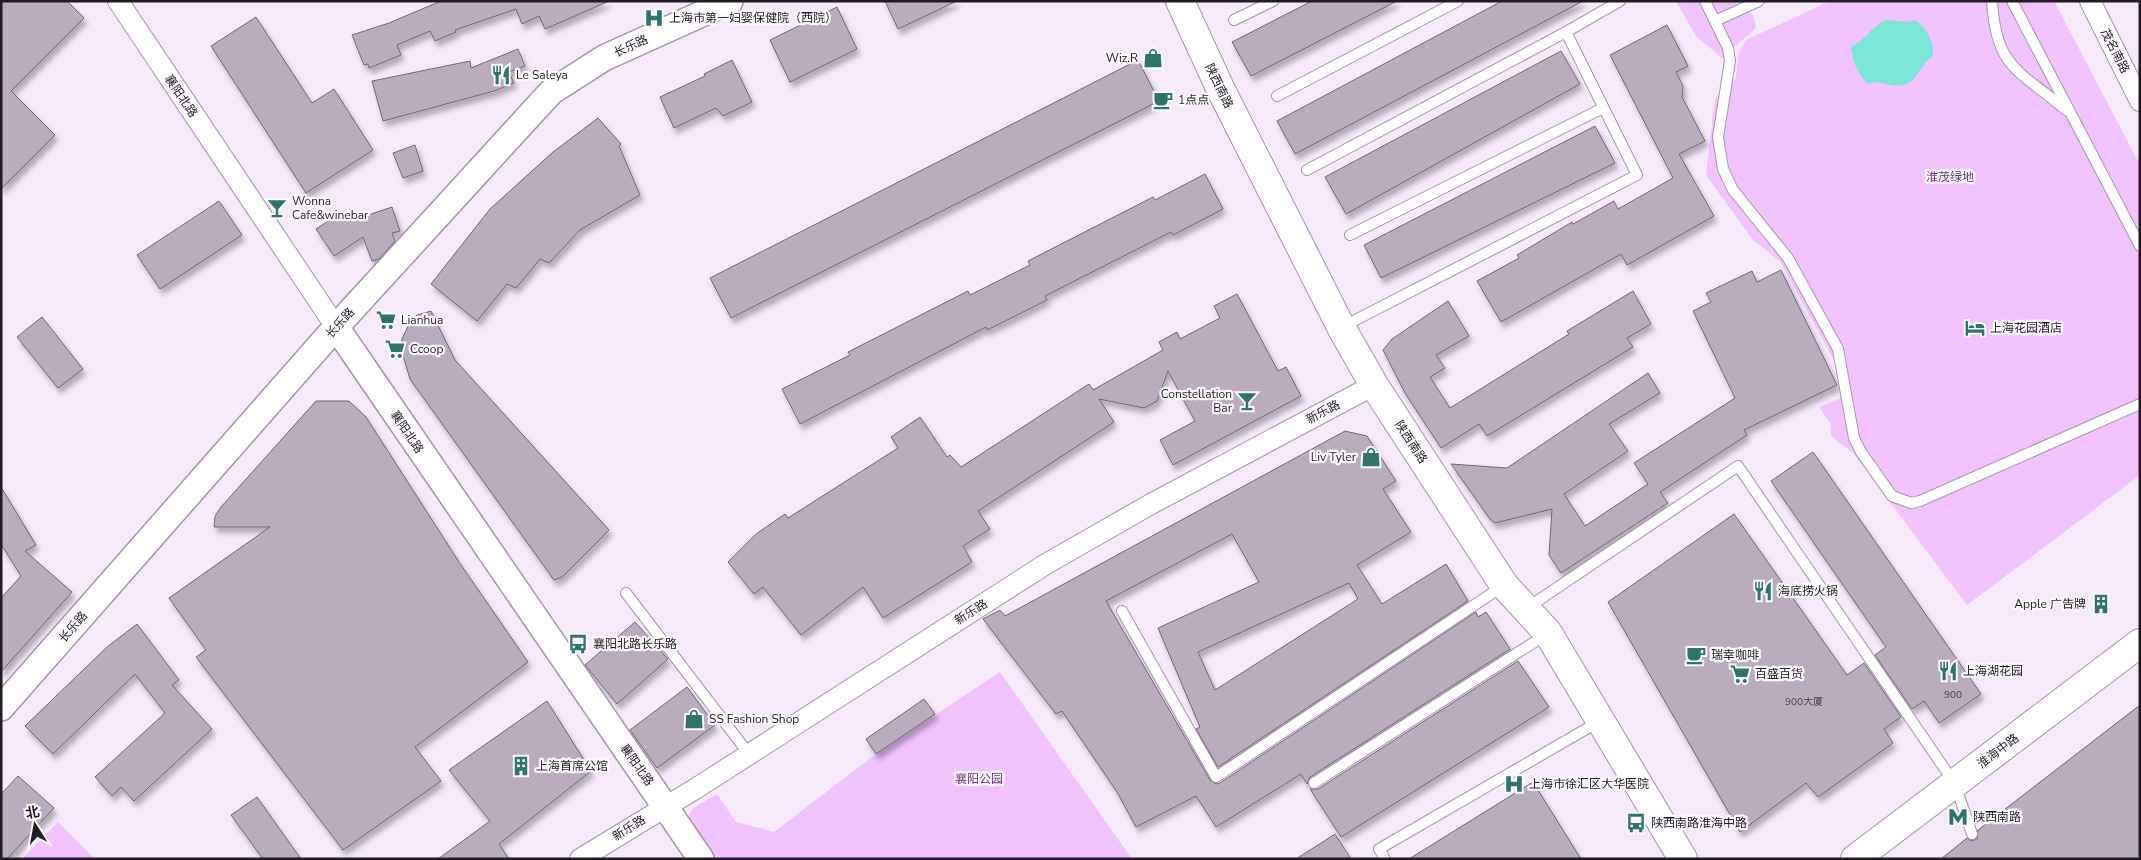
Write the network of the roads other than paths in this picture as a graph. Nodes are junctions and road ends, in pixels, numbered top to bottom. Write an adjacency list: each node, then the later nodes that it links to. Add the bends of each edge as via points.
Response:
1 (118, 1): 22 (street, 襄阳北路)
2 (730, 1): 22 (street, 长乐路, via 604,58 551,92)
3 (1180, 1): 23 (main road, 陕西南路, via 1220,88)
4 (1273, 1): 12 (lane)
5 (1458, 1): 15 (lane)
6 (1620, 1): 14 (lane)
7 (1705, 1): 13 (lane)
8 (1759, 1): 13 (lane)
9 (1992, 1): 18 (lane, via 1995,33 2015,70)
10 (2012, 1): 18 (lane)
11 (2090, 1): 16 (street, 茂名南路)
12 (1234, 20)
13 (1715, 21): 25 (lane, via 1728,48 1730,62 1718,137 1723,169 1733,190 1788,258 1820,313 1842,360 1854,438 1892,496 1910,503 1920,501)
14 (1566, 32): 17 (lane); 19 (lane)
15 (1277, 96)
16 (2140, 100)
17 (1603, 108): 20 (lane); 23 (lane, via 1637,175)
18 (2071, 114): 21 (lane)
19 (1307, 170)
20 (1350, 236)
21 (2140, 246)
22 (336, 327): 32 (street, 长乐路); 37 (street, 襄阳北路)
23 (1341, 327): 24 (main road, 陕西南路)
24 (1374, 385): 26 (main road, 陕西南路); 34 (street, 新乐路, via 1046,564)
25 (2140, 404)
26 (1504, 585): 28 (main road, 陕西南路); 29 (lane, via 1216,777)
27 (626, 593): 34 (lane)
28 (1527, 608): 30 (main road, 陕西南路); 36 (lane, via 1738,466)
29 (1122, 611)
30 (1548, 633): 33 (main road, 陕西南路); 35 (lane)
31 (2140, 643): 36 (main road, 淮海中路)
32 (1, 708)
33 (1601, 721): 41 (lane, via 1379,849); 42 (main road, 陕西南路)
34 (749, 754): 37 (street, 新乐路)
35 (1314, 783)
36 (1955, 784): 38 (lane); 43 (main road, 淮海中路)
37 (665, 806): 39 (street, 新乐路); 40 (street, 襄阳北路)
38 (1972, 834)
39 (580, 859)
40 (701, 859)
41 (1385, 859)
42 (1683, 859)
43 (1856, 859)

